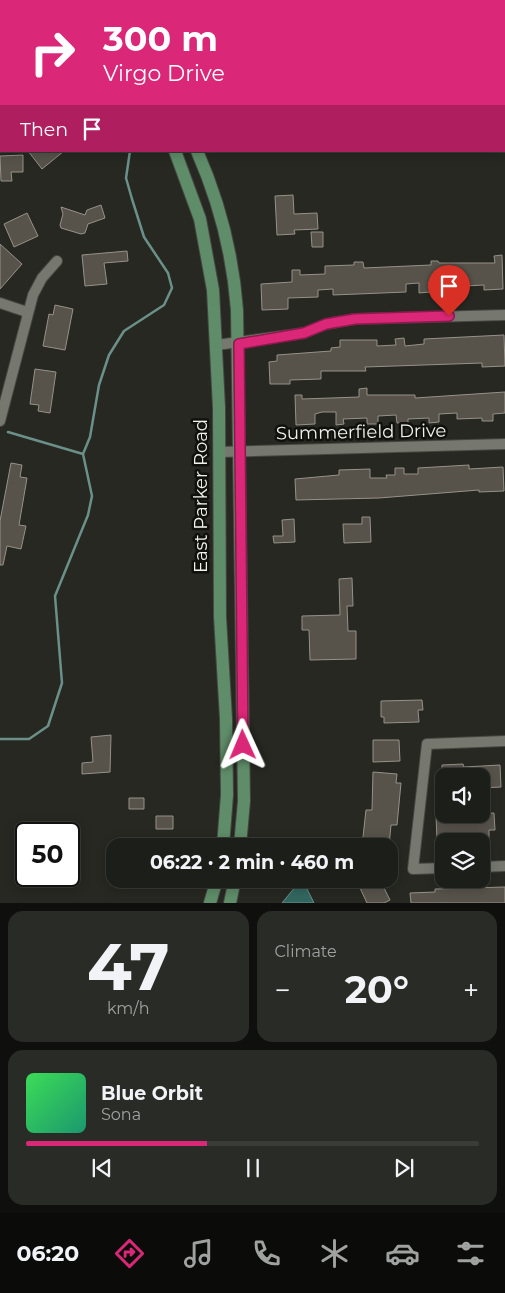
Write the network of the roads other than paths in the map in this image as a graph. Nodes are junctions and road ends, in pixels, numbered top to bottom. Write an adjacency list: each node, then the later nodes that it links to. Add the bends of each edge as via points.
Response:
1 (175, 152): 4 (main road, East Parker Road)
2 (197, 152): 3 (main road)
3 (218, 213): 4 (main road); 9 (main road, via 235,285)
4 (200, 219): 10 (main road, East Parker Road, via 212,274)
5 (58, 261): 7 (street, via 42,278)
6 (0, 303): 7 (street)
7 (27, 312): 11 (street)
8 (505, 315): 9 (street, via 355,319 326,324 304,333)
9 (239, 344): 10 (street); 13 (main road)
10 (217, 345): 14 (main road, East Parker Road)
11 (0, 421)
12 (505, 444): 13 (street, Summerfield Drive)
13 (239, 451): 14 (street, Summerfield Drive); 16 (main road)
14 (219, 452): 15 (main road, East Parker Road)
15 (218, 520): 16 (main road); 17 (main road, East Parker Road)
16 (240, 521): 18 (main road)
17 (219, 572): 18 (main road); 19 (main road, East Parker Road)
18 (240, 572): 20 (main road)
19 (220, 616): 20 (main road); 22 (main road, East Parker Road)
20 (241, 618): 21 (main road)
21 (243, 718): 22 (main road); 25 (main road)
22 (226, 720): 24 (main road, East Parker Road)
23 (505, 741): 30 (street, via 427,744 413,869)
24 (226, 808): 25 (main road); 26 (main road, East Parker Road)
25 (243, 808): 27 (main road)
26 (224, 838)
27 (241, 838)
28 (505, 866): 29 (street)
29 (490, 867)
30 (435, 868)
31 (214, 888): 33 (main road)
32 (233, 888): 34 (main road)
33 (210, 903)
34 (230, 903)

